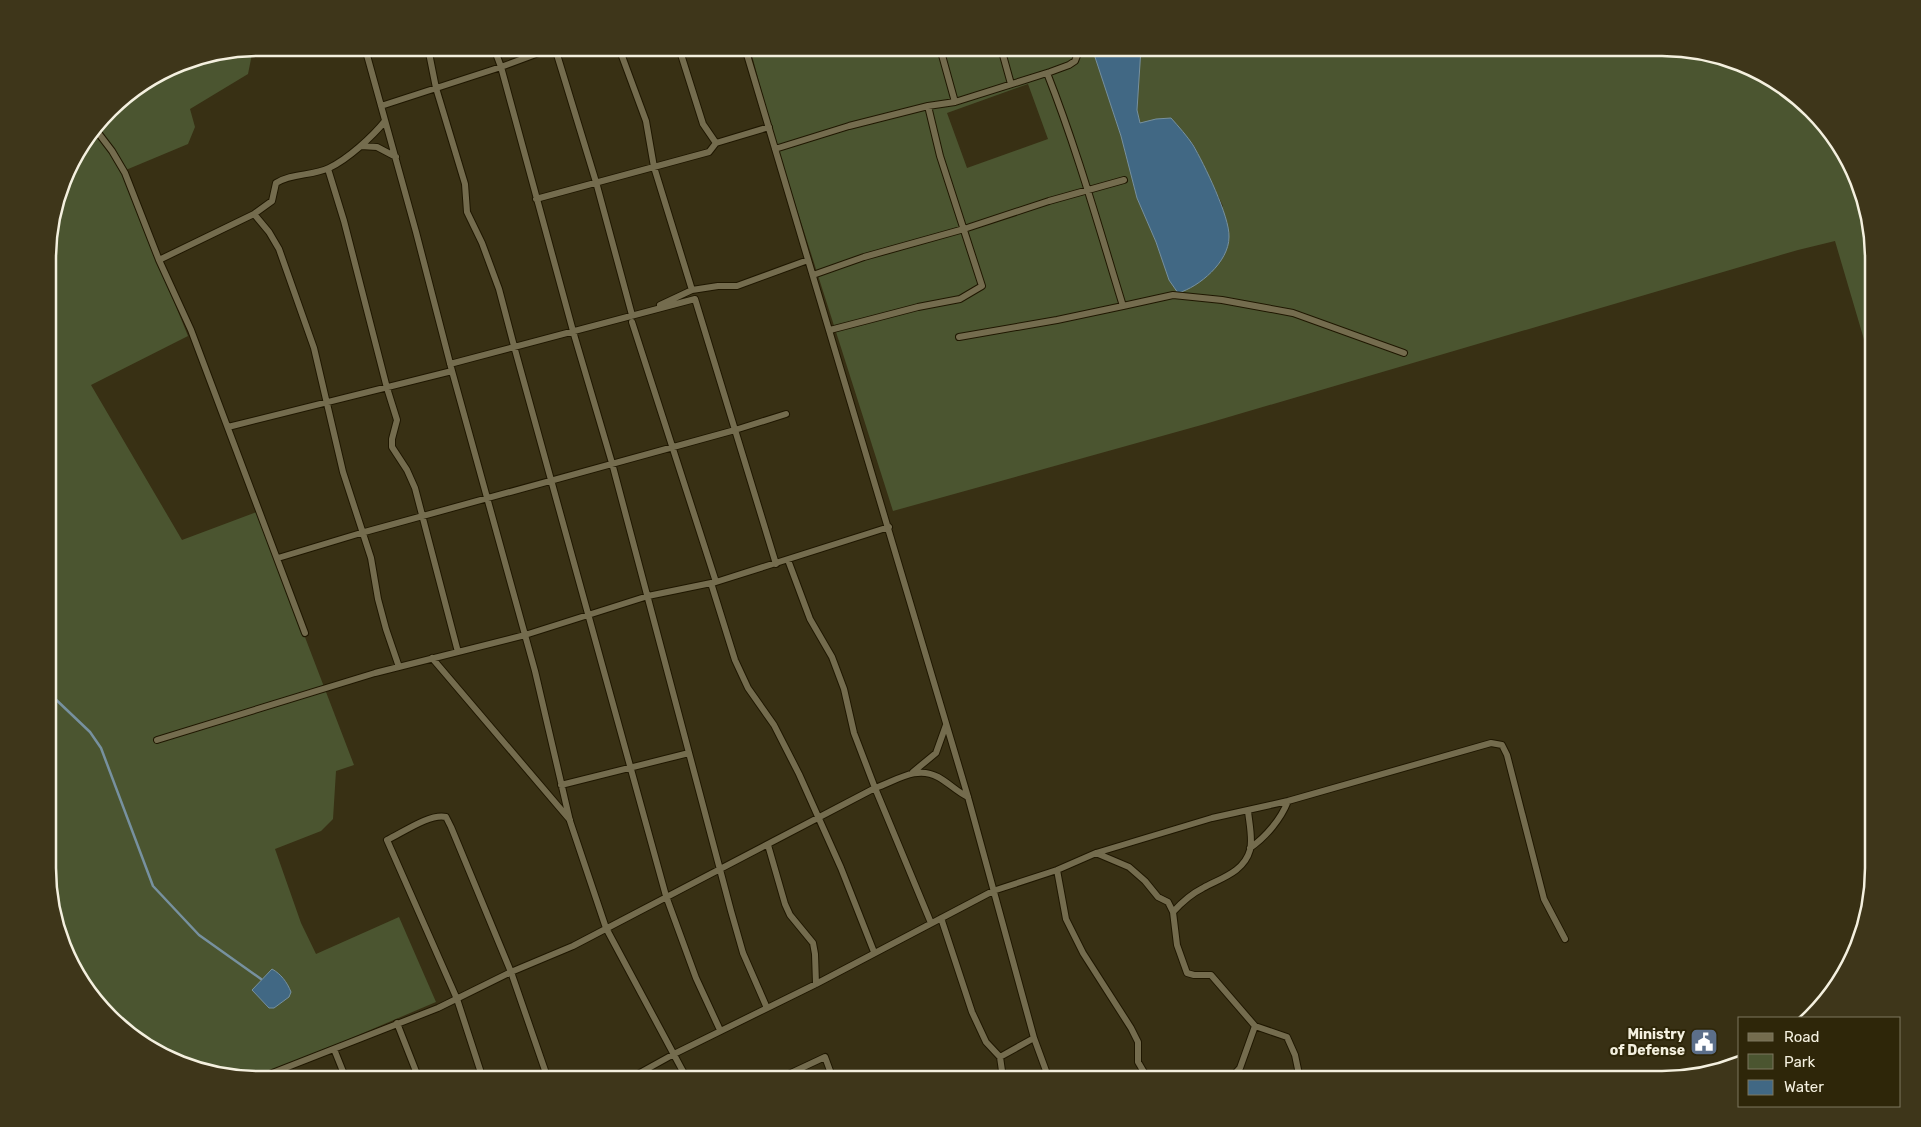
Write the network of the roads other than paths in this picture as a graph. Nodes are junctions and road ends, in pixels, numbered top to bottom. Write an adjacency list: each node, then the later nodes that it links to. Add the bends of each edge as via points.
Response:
1 (367, 56): 17 (street)
2 (430, 56): 15 (street)
3 (497, 56): 12 (street)
4 (531, 56): 12 (street)
5 (556, 56): 29 (street)
6 (622, 56): 26 (street, via 646,121)
7 (682, 56): 22 (street, via 704,124)
8 (747, 56): 20 (street)
9 (942, 56): 16 (street)
10 (1003, 56): 14 (street)
11 (1077, 56): 13 (street, via 1069,65)
12 (501, 67): 15 (street); 31 (street)
13 (1047, 73): 14 (street); 30 (street)
14 (1011, 84): 16 (street)
15 (436, 88): 17 (street); 43 (street, via 466,184 467,212 500,288)
16 (955, 102): 18 (street)
17 (382, 106): 19 (street)
18 (928, 106): 24 (street); 33 (street, via 940,156)
19 (385, 121): 23 (street); 25 (street)
20 (768, 127): 22 (street); 24 (street)
21 (99, 134): 34 (street, via 125,173)
22 (716, 143): 26 (street, via 709,152)
23 (360, 146): 25 (street, via 377,147); 27 (street)
24 (775, 148): 35 (street)
25 (396, 158): 45 (street)
26 (654, 167): 29 (street); 37 (street)
27 (328, 169): 32 (street, via 276,183 272,200); 46 (street)
28 (1124, 180): 30 (street)
29 (596, 182): 31 (street); 39 (street)
30 (1088, 190): 33 (street); 38 (street)
31 (536, 199): 41 (street)
32 (254, 214): 34 (street); 47 (street, via 279,249 314,348)
33 (964, 229): 36 (street, via 864,257); 40 (street, via 982,286 960,299)
34 (159, 260): 49 (street, via 191,330)
35 (808, 260): 36 (street); 37 (street, via 738,286)
36 (814, 275): 40 (street)
37 (692, 290): 39 (street)
38 (1123, 306): 42 (street); 44 (street, via 1173,295 1222,300 1293,313)
39 (632, 319): 41 (street, via 608,317); 51 (street)
40 (830, 330): 56 (street)
41 (573, 331): 43 (street); 50 (street, via 694,299); 52 (street)
42 (959, 337)
43 (514, 346): 45 (street); 53 (street)
44 (1404, 353)
45 (451, 367): 46 (street); 54 (street)
46 (387, 388): 47 (street); 55 (street, via 396,420 392,447 415,488)
47 (328, 402): 49 (street); 57 (street, via 343,472)
48 (786, 414): 50 (street)
49 (228, 426): 58 (street)
50 (735, 430): 51 (street); 60 (street)
51 (674, 447): 52 (street); 61 (street)
52 (612, 462): 53 (street); 62 (street)
53 (552, 479): 54 (street); 63 (street)
54 (488, 497): 55 (street); 65 (street)
55 (422, 516): 57 (street); 66 (street)
56 (889, 527): 59 (street); 69 (street)
57 (361, 533): 58 (street); 68 (street, via 371,558 378,599)
58 (278, 558): 64 (street)
59 (788, 560): 60 (street); 75 (street, via 810,619 832,657 844,689 854,733)
60 (776, 564): 61 (street)
61 (714, 583): 62 (street); 79 (street, via 735,660 748,688 774,725)
62 (648, 596): 63 (street); 71 (street)
63 (589, 615): 65 (street); 72 (street)
64 (305, 633)
65 (525, 635): 66 (street); 74 (street)
66 (458, 652): 67 (street)
67 (432, 658): 68 (street); 80 (street)
68 (399, 667): 70 (street)
69 (946, 724): 73 (street, via 936,752); 76 (street)
70 (157, 740)
71 (690, 753): 72 (street); 84 (street)
72 (630, 769): 74 (street); 87 (street)
73 (912, 773): 75 (street); 76 (street, via 923,772 938,777)
74 (561, 785): 80 (street)
75 (875, 788): 79 (street); 90 (street)
76 (968, 797): 86 (street)
77 (1288, 801): 78 (street); 82 (street, via 1283,815); 92 (street, via 1491,743 1502,745 1544,899)
78 (1248, 811): 82 (street); 83 (street, via 1212,818)
79 (819, 817): 81 (street); 93 (street)
80 (570, 820): 91 (street)
81 (768, 845): 84 (street); 95 (street, via 790,915 813,943)
82 (1250, 848): 88 (street, via 1246,860 1234,873 1202,888)
83 (1096, 853): 85 (street); 88 (street, via 1129,867 1158,897 1168,902)
84 (720, 869): 87 (street); 97 (street, via 744,953)
85 (1057, 870): 86 (street); 116 (street, via 1069,925 1131,1028 1138,1042 1138,1062)
86 (993, 891): 89 (street); 101 (street)
87 (666, 896): 91 (street); 100 (street, via 696,978)
88 (1173, 912): 99 (street, via 1176,945 1187,973 1211,975)
89 (941, 918): 90 (street); 104 (street, via 972,1012 986,1042)
90 (931, 923): 93 (street)
91 (606, 928): 94 (street); 103 (street)
92 (1565, 939)
93 (874, 952): 95 (street)
94 (511, 972): 96 (street); 96 (street, via 452,827 446,817 429,818 387,840); 109 (street)
95 (816, 984): 97 (street)
96 (457, 999): 98 (street); 108 (street)
97 (767, 1008): 100 (street)
98 (398, 1024): 102 (street); 107 (street)
99 (1255, 1026): 117 (street); 118 (street, via 1287,1037)
100 (720, 1030): 103 (street)
101 (1034, 1038): 104 (street); 115 (street)
102 (334, 1048): 105 (street); 106 (street)
103 (674, 1054): 110 (street); 111 (street)
104 (1000, 1057): 114 (street)
105 (284, 1071)
106 (343, 1071)
107 (415, 1071)
108 (480, 1071)
109 (545, 1071)
110 (643, 1071)
111 (683, 1071)
112 (795, 1071): 113 (street, via 825,1057)
113 (830, 1071)
114 (1002, 1071)
115 (1046, 1071)
116 (1143, 1071)
117 (1237, 1071)
118 (1298, 1071)

